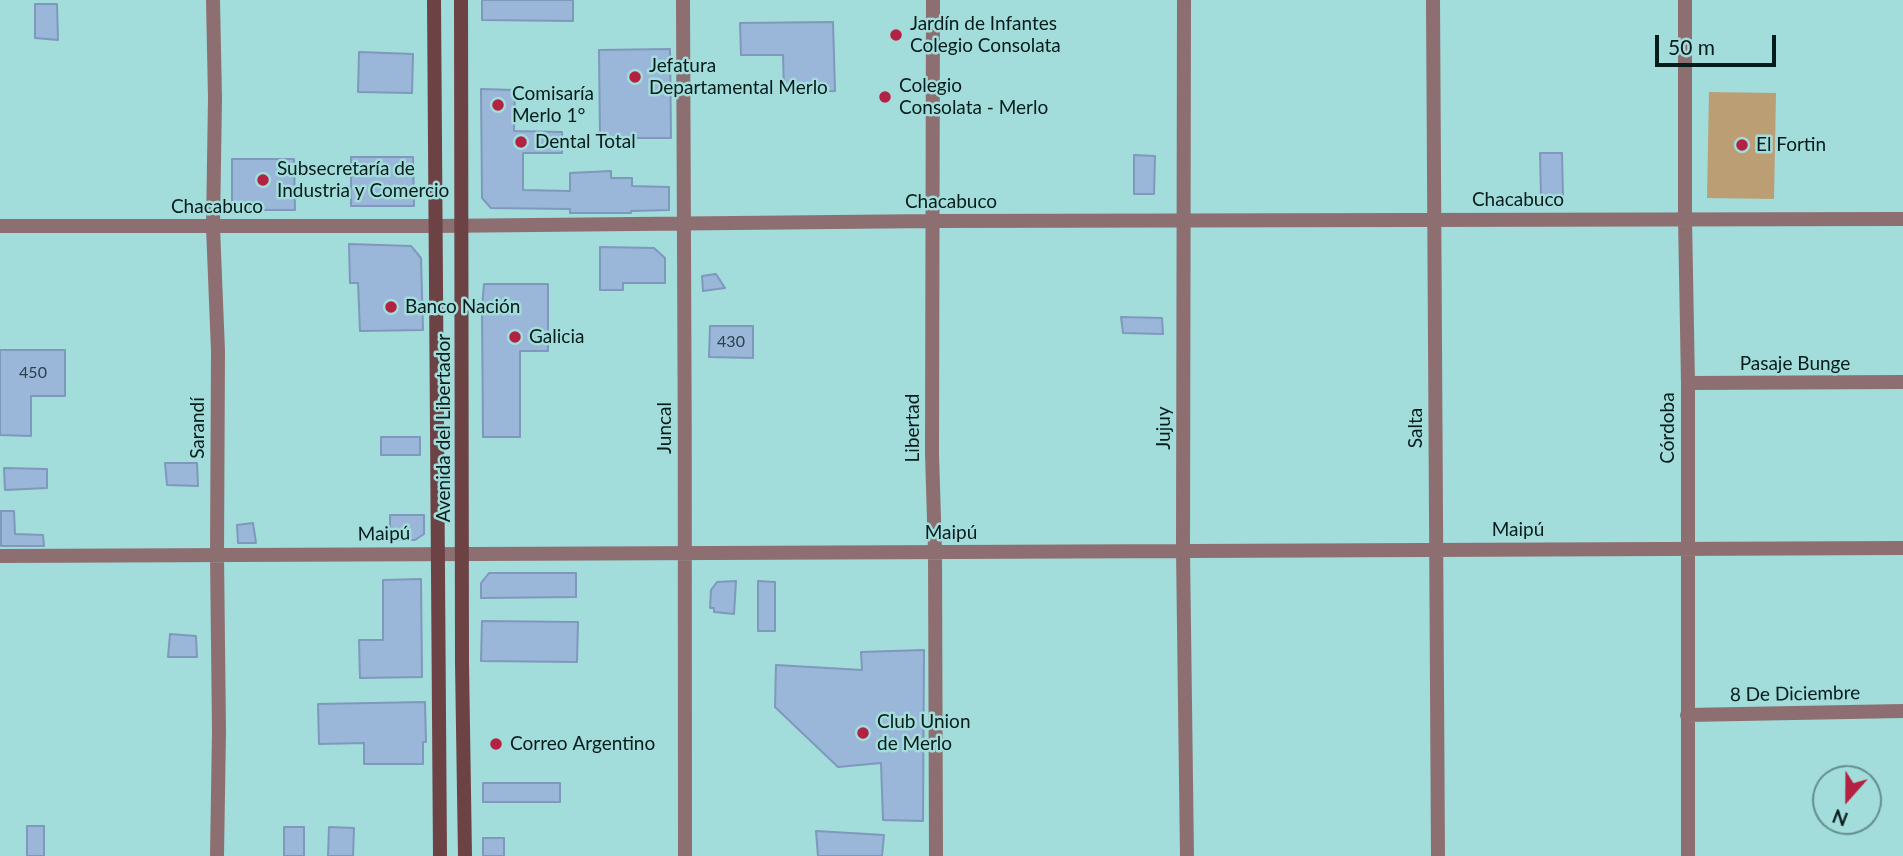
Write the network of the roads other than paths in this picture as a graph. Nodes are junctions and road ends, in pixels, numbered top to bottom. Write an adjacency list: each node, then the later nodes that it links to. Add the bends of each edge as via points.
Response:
1 (213, 0): 18 (street, Sarandí)
2 (434, 0): 16 (main road, Avenida del Libertador)
3 (461, 0): 17 (main road, Avenida del Libertador)
4 (683, 0): 14 (street, Juncal)
5 (933, 0): 13 (street, Libertad)
6 (1184, 0): 11 (street, Jujuy)
7 (1433, 0): 12 (street, Salta)
8 (1685, 0): 9 (street, Córdoba)
9 (1685, 218): 10 (street, Chacabuco); 12 (street, Chacabuco); 20 (street, Córdoba)
10 (1903, 219)
11 (1182, 220): 12 (street, Chacabuco); 13 (street, Chacabuco); 24 (street, Jujuy)
12 (1434, 220): 23 (street, Salta)
13 (934, 221): 14 (street, Chacabuco); 25 (street, Libertad)
14 (685, 224): 17 (street, Chacabuco); 28 (street, Juncal)
15 (0, 226): 18 (street, Chacabuco)
16 (435, 226): 17 (street, Chacabuco); 18 (street, Chacabuco); 26 (main road, Avenida del Libertador)
17 (462, 226): 27 (main road, Avenida del Libertador)
18 (213, 227): 29 (street, Sarandí)
19 (1903, 382): 20 (street, Pasaje Bunge)
20 (1688, 383): 21 (street, Córdoba)
21 (1688, 548): 22 (street, Maipú); 23 (street, Maipú); 32 (street, Córdoba)
22 (1903, 548)
23 (1435, 549): 24 (street, Maipú); 39 (street, Salta)
24 (1184, 550): 25 (street, Maipú); 38 (street, Jujuy)
25 (934, 552): 28 (street, Maipú); 37 (street, Libertad)
26 (438, 553): 27 (street, Maipú); 29 (street, Maipú); 34 (main road, Avenida del Libertador)
27 (463, 553): 28 (street, Maipú); 35 (main road, Avenida del Libertador)
28 (684, 553): 36 (street, Juncal)
29 (217, 555): 30 (street, Maipú); 33 (street, Sarandí)
30 (0, 556)
31 (1903, 711): 32 (street, 8 De Diciembre)
32 (1687, 715): 40 (street, Córdoba)
33 (217, 856)
34 (440, 856)
35 (466, 856)
36 (685, 856)
37 (936, 856)
38 (1187, 856)
39 (1438, 856)
40 (1688, 856)

